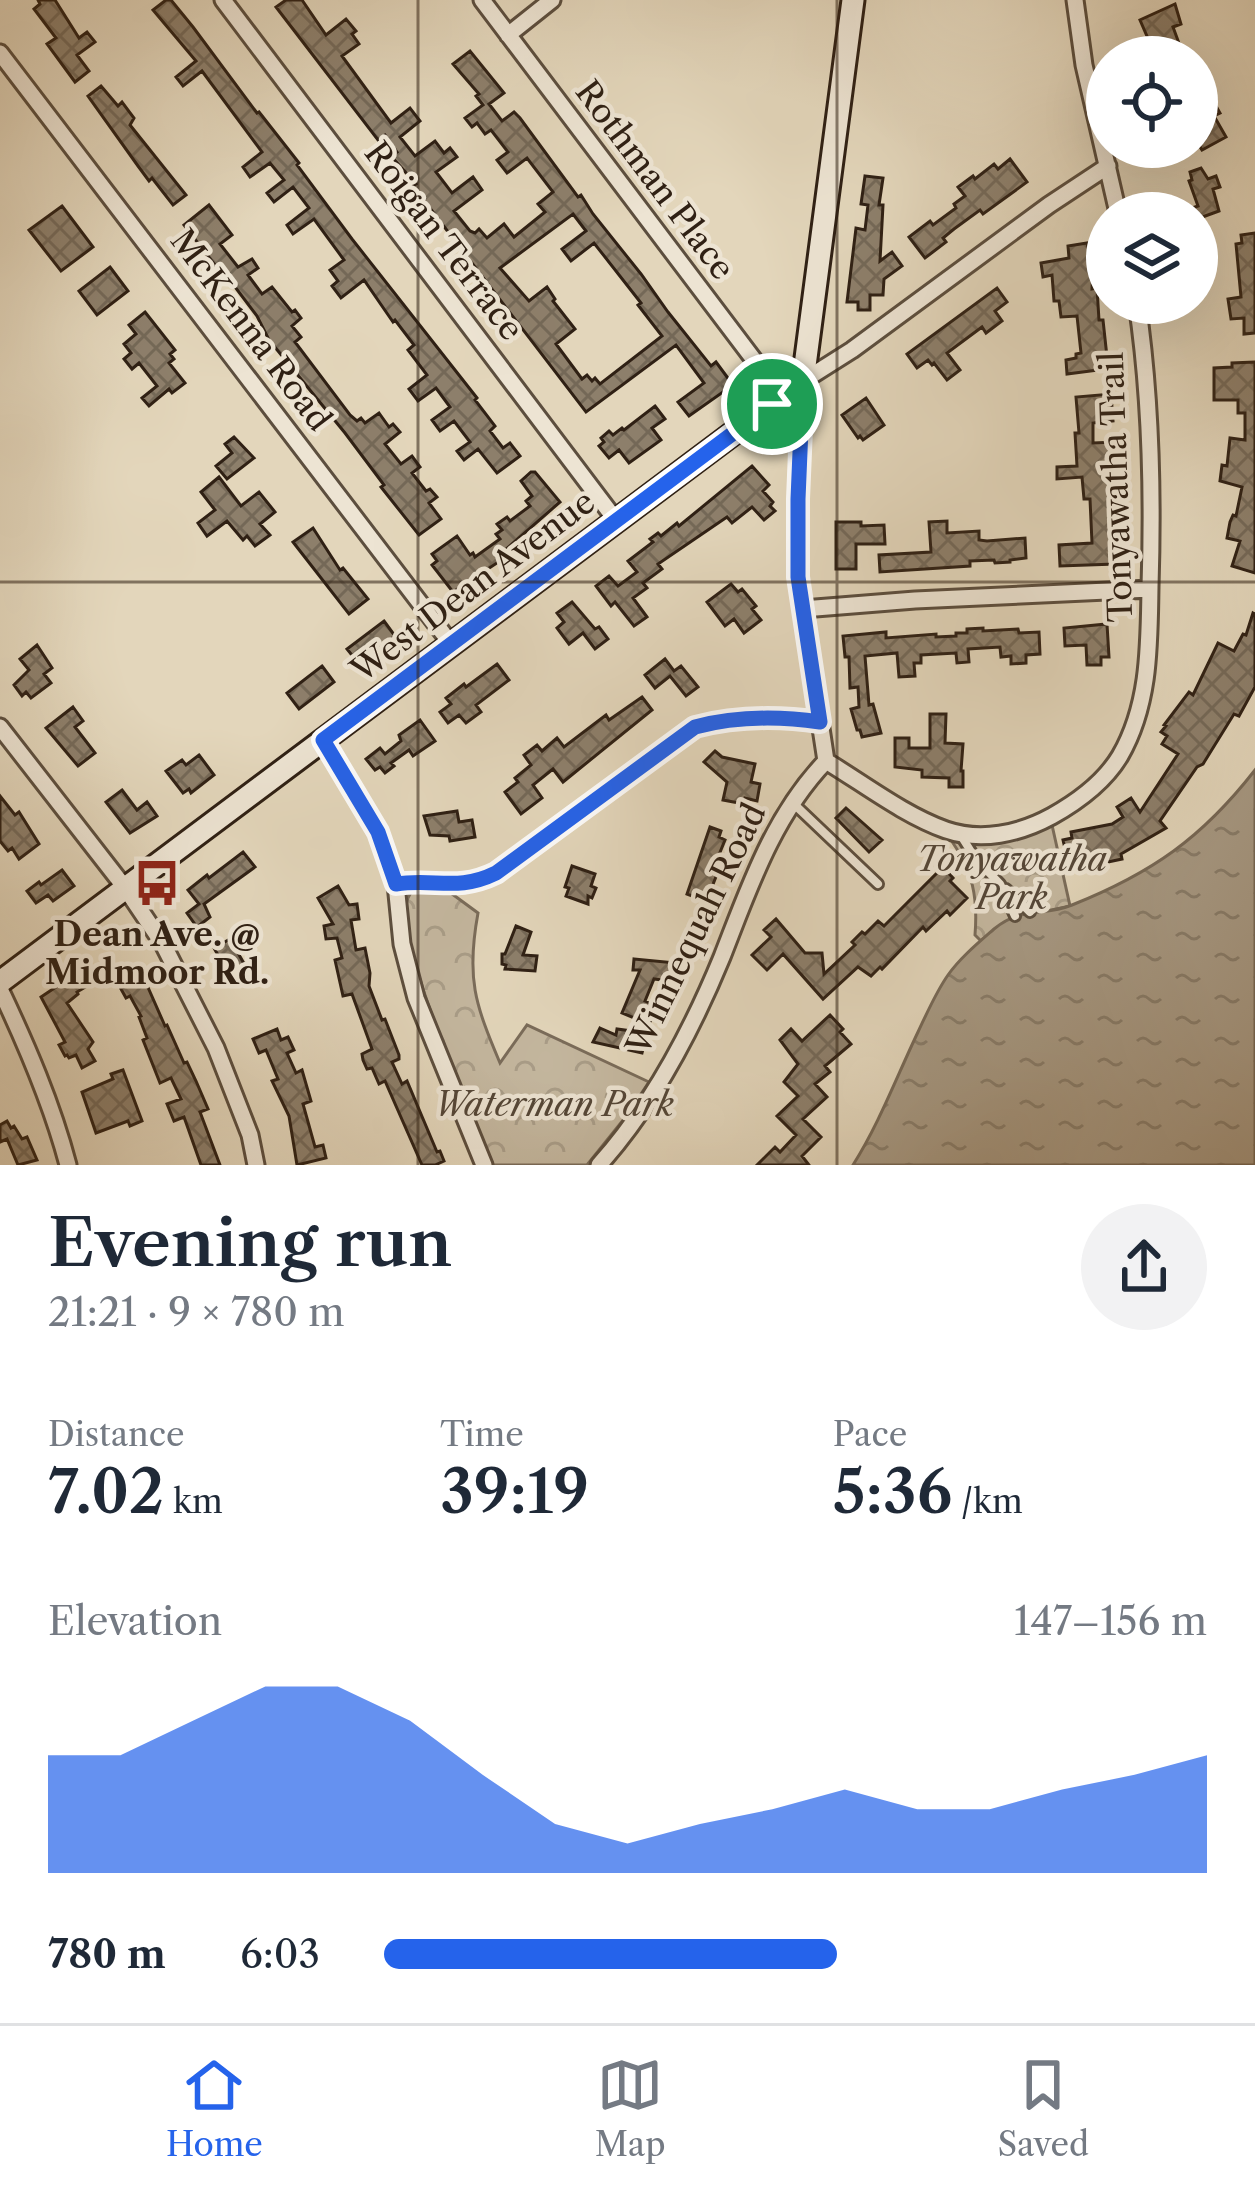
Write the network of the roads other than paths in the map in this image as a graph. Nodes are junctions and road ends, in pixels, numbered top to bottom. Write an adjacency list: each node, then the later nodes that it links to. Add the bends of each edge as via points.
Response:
1 (223, 0): 13 (street, Roigan Terrace)
2 (482, 0): 6 (street, Rothman Place)
3 (552, 0): 6 (street)
4 (853, 0): 11 (street)
5 (1075, 0): 8 (street)
6 (508, 35): 12 (street, Rothman Place)
7 (0, 53): 16 (street, McKenna Road)
8 (1086, 73)
9 (1105, 168): 11 (street, West Dean Avenue)
10 (1138, 324): 14 (street, Tonyawatha Trail)
11 (803, 381): 12 (street, West Dean Avenue); 15 (street)
12 (782, 397): 13 (street, West Dean Avenue)
13 (615, 519): 16 (street, West Dean Avenue)
14 (1150, 589): 15 (street); 22 (street, Tonyawatha Trail, via 1143,697 1119,758 1100,782 1040,822 994,836)
15 (803, 609): 17 (street)
16 (452, 645): 19 (street, West Dean Avenue)
17 (820, 722): 20 (street); 23 (street, via 726,719 695,727 496,873 464,885)
18 (0, 727): 26 (street)
19 (323, 740): 23 (street, via 378,832); 26 (street, West Dean Avenue)
20 (826, 761): 21 (street, Winnequah Road); 22 (street, Tonyawatha Trail)
21 (794, 804): 24 (lane); 33 (street, Winnequah Road, via 760,861 680,1046)
22 (960, 832): 25 (lane)
23 (396, 884): 32 (street, via 416,998)
24 (878, 884)
25 (1000, 884): 27 (lane); 28 (lane)
26 (126, 889): 29 (street, West Dean Avenue); 31 (street, via 217,1048)
27 (1030, 912)
28 (1016, 916)
29 (0, 985): 30 (street)
30 (68, 1165)
31 (256, 1165)
32 (484, 1165)
33 (599, 1165)

